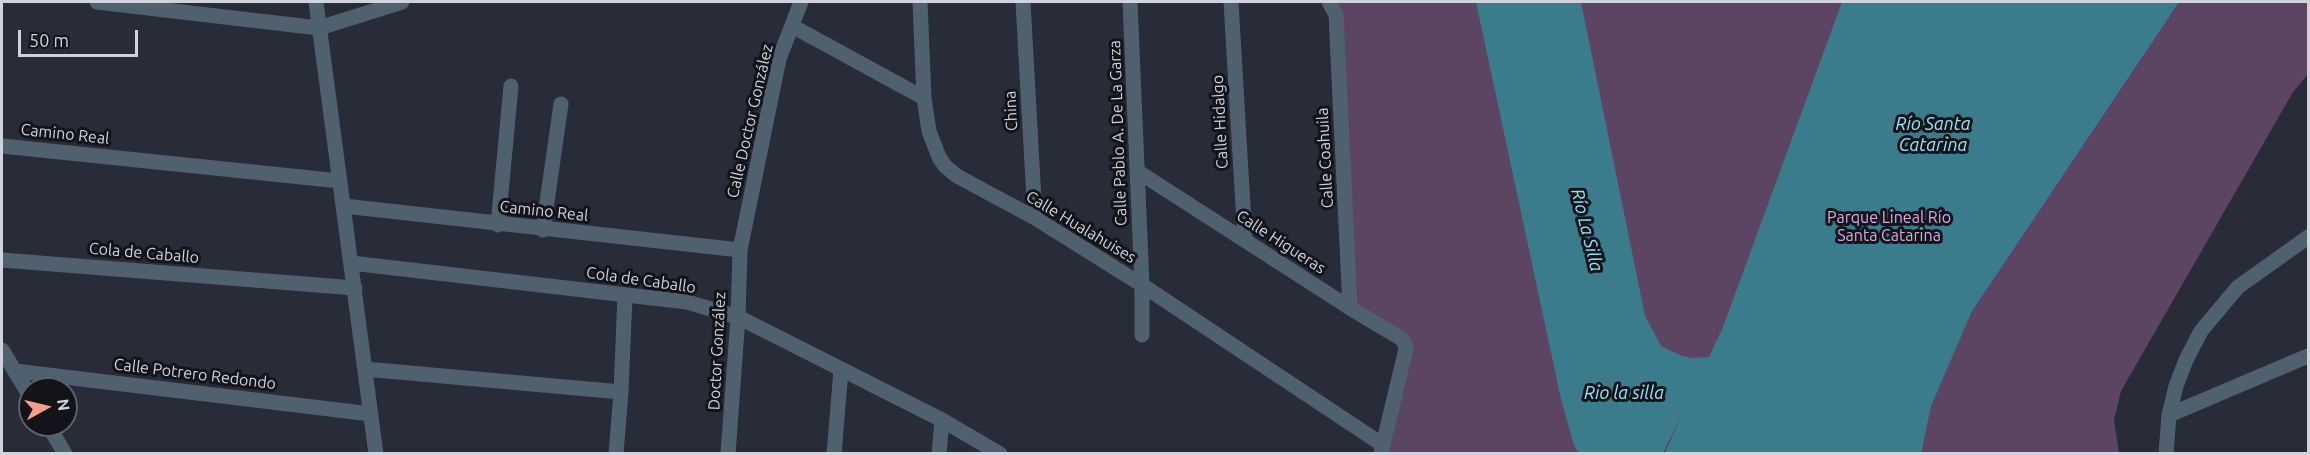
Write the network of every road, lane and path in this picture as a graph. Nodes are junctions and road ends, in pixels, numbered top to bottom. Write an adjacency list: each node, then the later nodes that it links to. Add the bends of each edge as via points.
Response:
1 (97, 2): 11 (street)
2 (316, 2): 11 (street)
3 (402, 2): 11 (street)
4 (801, 2): 10 (street, Calle Doctor González)
5 (920, 2): 13 (street, Calle Hualahuises)
6 (1023, 2): 19 (street, China)
7 (1130, 2): 16 (street, Calle Pablo A. De La Garza)
8 (1231, 2): 23 (street, Calle Hidalgo)
9 (1331, 4): 30 (street, Calle Coahuila, via 1336,15)
10 (792, 26): 13 (street); 24 (street, Calle Doctor González, via 779,59)
11 (319, 28): 17 (street)
12 (511, 86): 20 (street)
13 (924, 98): 19 (street, Calle Hualahuises, via 929,131 945,166)
14 (561, 104): 21 (street)
15 (2, 146): 17 (street, Camino Real)
16 (1137, 171): 23 (street, Calle Higueras); 27 (street, Calle Pablo A. De La Garza)
17 (340, 181): 18 (street)
18 (344, 206): 20 (street, Camino Real); 26 (street)
19 (1035, 218): 27 (street, Calle Hualahuises)
20 (498, 225): 21 (street, Camino Real)
21 (543, 230): 24 (street, Camino Real)
22 (2308, 237): 41 (street, via 2238,287 2201,331 2176,386)
23 (1245, 240): 30 (street, Calle Higueras)
24 (740, 250): 31 (street, Doctor González)
25 (2, 260): 28 (street, Cola de Caballo)
26 (351, 263): 28 (street); 29 (street, Cola de Caballo)
27 (1142, 285): 32 (street, Calle Pablo A. De La Garza); 44 (street, Calle Hualahuises)
28 (355, 288): 35 (street)
29 (625, 295): 31 (street, Cola de Caballo, via 687,302); 39 (street)
30 (1350, 308): 44 (street, Calle Higueras, via 1405,343)
31 (738, 317): 36 (street, Cola de Caballo); 48 (street, Doctor González)
32 (1142, 335)
33 (2, 350): 37 (street)
34 (2308, 356): 41 (street)
35 (365, 369): 39 (street); 40 (street)
36 (841, 370): 42 (street, Cola de Caballo); 49 (street)
37 (15, 371): 38 (street); 40 (street, Calle Potrero Redondo)
38 (19, 377)
39 (621, 392): 47 (street)
40 (371, 414): 46 (street)
41 (2169, 415): 52 (street)
42 (942, 420): 50 (street); 51 (street, Cola de Caballo)
43 (55, 437): 45 (street)
44 (1382, 449)
45 (65, 453)
46 (376, 453)
47 (616, 453)
48 (728, 453)
49 (834, 453)
50 (939, 453)
51 (1000, 453)
52 (2166, 453)

